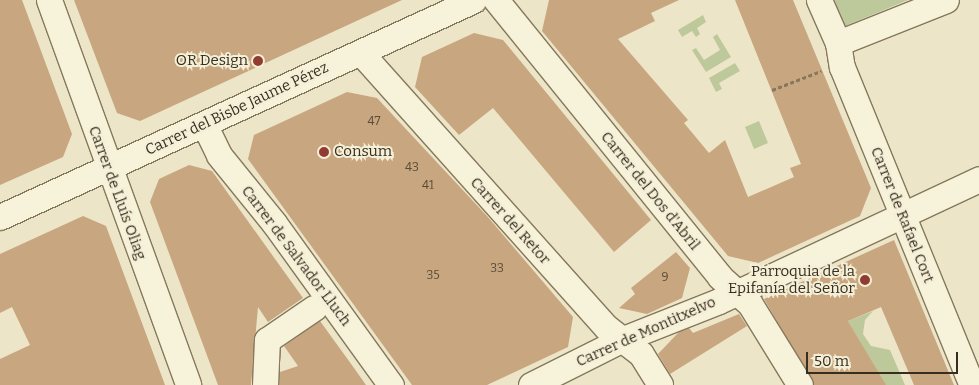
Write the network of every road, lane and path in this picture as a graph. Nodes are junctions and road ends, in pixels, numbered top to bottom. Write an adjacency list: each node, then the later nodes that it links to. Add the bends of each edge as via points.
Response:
1 (48, 0): 11 (street, Carrer de Lluís Oliag)
2 (474, 0): 7 (street, Carrer del Bisbe Jaume Pérez)
3 (496, 0): 15 (street, Carrer del Dos d'Abril)
4 (819, 0): 6 (street, Carrer de Rafael Cort)
5 (946, 0): 6 (street)
6 (838, 43): 13 (street, Carrer de Rafael Cort, via 842,67)
7 (361, 54): 10 (street, Carrer del Bisbe Jaume Pérez); 17 (street, Carrer del Retor, via 606,327)
8 (826, 69): 9 (path)
9 (772, 90)
10 (204, 124): 11 (street, Carrer del Bisbe Jaume Pérez); 20 (street, Carrer de Salvador Lluch, via 219,155 274,223)
11 (108, 169): 14 (street, Carrer del Bisbe Jaume Pérez); 18 (street, Carrer de Lluís Oliag)
12 (979, 179): 13 (street, Carrer de Montitxelvo)
13 (902, 215): 15 (street, Carrer de Montitxelvo); 24 (street, Carrer de Rafael Cort)
14 (0, 217)
15 (737, 293): 17 (street, Carrer de Montitxelvo); 23 (street, Carrer del Dos d'Abril, via 750,304)
16 (314, 308): 19 (street, via 267,340)
17 (623, 339): 21 (street, Carrer de Montitxelvo); 22 (street, Carrer del Retor, via 641,354)
18 (188, 385)
19 (265, 385)
20 (391, 385)
21 (531, 385)
22 (660, 385)
23 (800, 385)
24 (972, 385)

